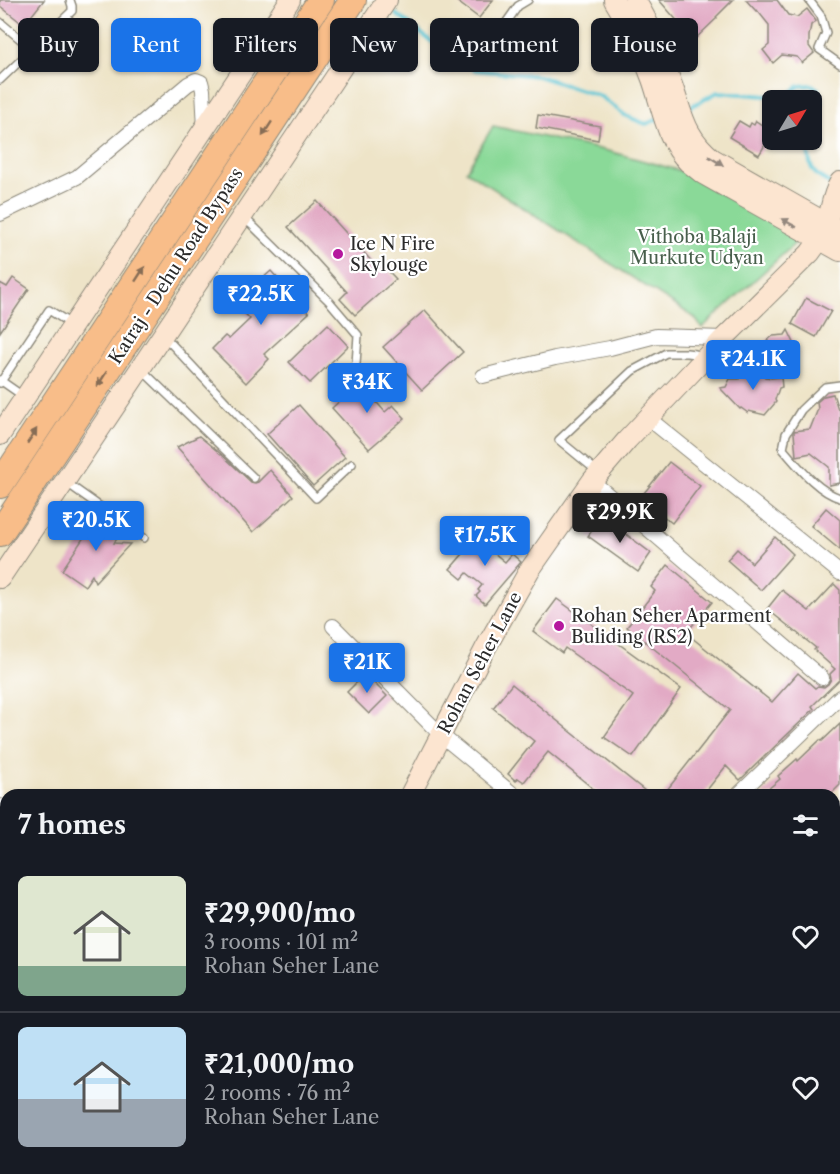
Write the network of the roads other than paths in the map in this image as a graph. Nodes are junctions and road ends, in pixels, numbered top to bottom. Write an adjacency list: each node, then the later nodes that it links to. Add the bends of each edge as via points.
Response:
1 (70, 0): 10 (lane, via 72,11)
2 (290, 0): 18 (street)
3 (321, 0): 40 (highway, Katraj - Dehu Road Bypass, one-way to 3)
4 (352, 0): 42 (highway, Katraj - Dehu Road Bypass, one-way to 42)
5 (387, 0): 21 (street)
6 (528, 0): 11 (lane)
7 (614, 0): 17 (street, via 646,63 657,95)
8 (635, 0): 17 (street, via 662,57)
9 (808, 0): 15 (lane, via 821,16 826,33 819,49)
10 (65, 18)
11 (510, 18)
12 (0, 22): 13 (lane)
13 (18, 37)
14 (18, 63): 16 (lane)
15 (840, 64)
16 (0, 80)
17 (672, 114): 22 (street, via 677,147 703,174)
18 (204, 129): 20 (street, via 203,90 196,80 76,177); 24 (street)
19 (838, 185): 22 (street)
20 (0, 214)
21 (242, 217): 25 (street); 31 (lane, via 358,334 356,364)
22 (829, 232): 23 (street); 26 (street, Rohan Seher Lane)
23 (840, 251)
24 (73, 326): 30 (lane, via 49,310); 33 (street)
25 (163, 335): 28 (street); 36 (lane, via 316,498)
26 (724, 338): 27 (street, Rohan Seher Lane); 29 (street, via 656,336)
27 (707, 356): 34 (street, Rohan Seher Lane); 37 (lane, via 666,353 632,370 559,440)
28 (140, 369): 38 (lane); 39 (street)
29 (483, 376)
30 (1, 381): 33 (lane)
31 (335, 382)
32 (840, 385): 41 (lane, via 825,387 801,410 786,434 783,449 808,477)
33 (25, 397): 35 (street)
34 (648, 418): 37 (street, Rohan Seher Lane); 44 (street)
35 (0, 435)
36 (352, 464)
37 (595, 477): 47 (street); 49 (street, Rohan Seher Lane, via 532,565)
38 (254, 478)
39 (64, 482): 43 (lane); 45 (street)
40 (0, 485)
41 (840, 498)
42 (0, 533)
43 (144, 538)
44 (840, 573)
45 (0, 578)
46 (333, 626): 49 (street)
47 (822, 678)
48 (840, 697): 52 (street)
49 (441, 735): 50 (street, Rohan Seher Lane); 51 (street)
50 (413, 789)
51 (507, 789)
52 (744, 789)

